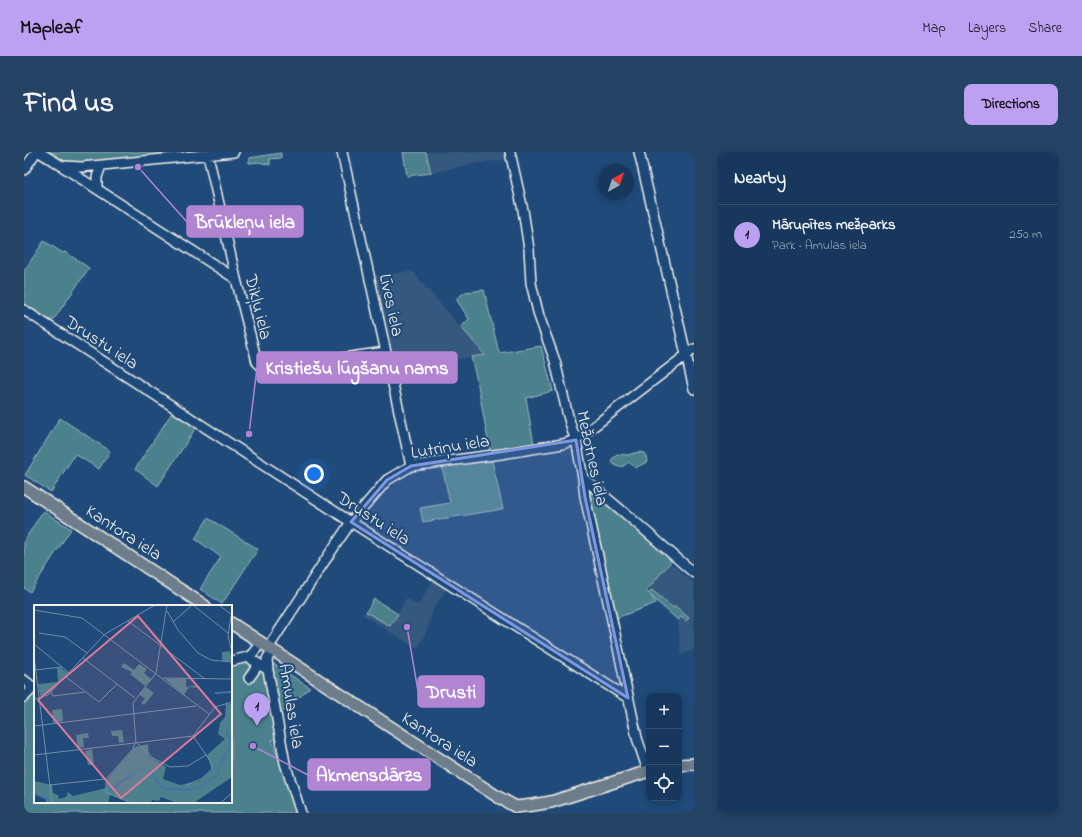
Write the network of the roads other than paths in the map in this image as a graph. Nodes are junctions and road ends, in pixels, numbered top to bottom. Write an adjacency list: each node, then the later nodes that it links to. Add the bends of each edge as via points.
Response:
1 (36, 152): 10 (street)
2 (39, 152): 8 (street)
3 (234, 152): 7 (street)
4 (342, 152): 14 (street, Līves iela)
5 (510, 152): 17 (street, Mežotnes iela, via 523,210 531,282)
6 (639, 152): 15 (street)
7 (208, 155): 9 (street); 12 (street, Dikļu iela)
8 (62, 166): 9 (street); 11 (street)
9 (101, 166): 11 (street, via 97,177)
10 (24, 170)
11 (97, 189): 12 (street)
12 (236, 279): 14 (street, Dikļu iela, via 255,358 260,365 321,361)
13 (24, 310): 21 (street, Drustu iela)
14 (386, 352): 18 (street, Līves iela)
15 (690, 352): 16 (street); 17 (street, Lutriņu iela)
16 (694, 389)
17 (576, 440): 18 (street, Lutriņu iela, via 501,454); 19 (street, Mežotnes iela)
18 (411, 466): 21 (street, Lutriņu iela, via 387,480)
19 (583, 478): 22 (street); 34 (street, Mežotnes iela, via 584,497)
20 (24, 487): 23 (main road, Kantora iela)
21 (351, 522): 25 (street, Lutriņu iela); 34 (street, Drustu iela)
22 (694, 573)
23 (203, 605)
24 (232, 624): 25 (main road, Kantora iela)
25 (267, 647): 26 (street); 29 (street, Amulas iela); 39 (main road, Kantora iela)
26 (248, 657): 27 (street); 28 (street)
27 (232, 661)
28 (259, 664): 29 (street); 30 (street)
29 (268, 670): 40 (street, Amulas iela, via 285,763)
30 (249, 678)
31 (24, 680): 32 (street)
32 (34, 688): 33 (street)
33 (24, 697)
34 (628, 698): 36 (street, Mežotnes iela, via 637,738)
35 (694, 764): 37 (main road)
36 (647, 765)
37 (682, 765)
38 (646, 772): 39 (main road, Kantora iela, via 551,802)
39 (516, 810)
40 (301, 813)

